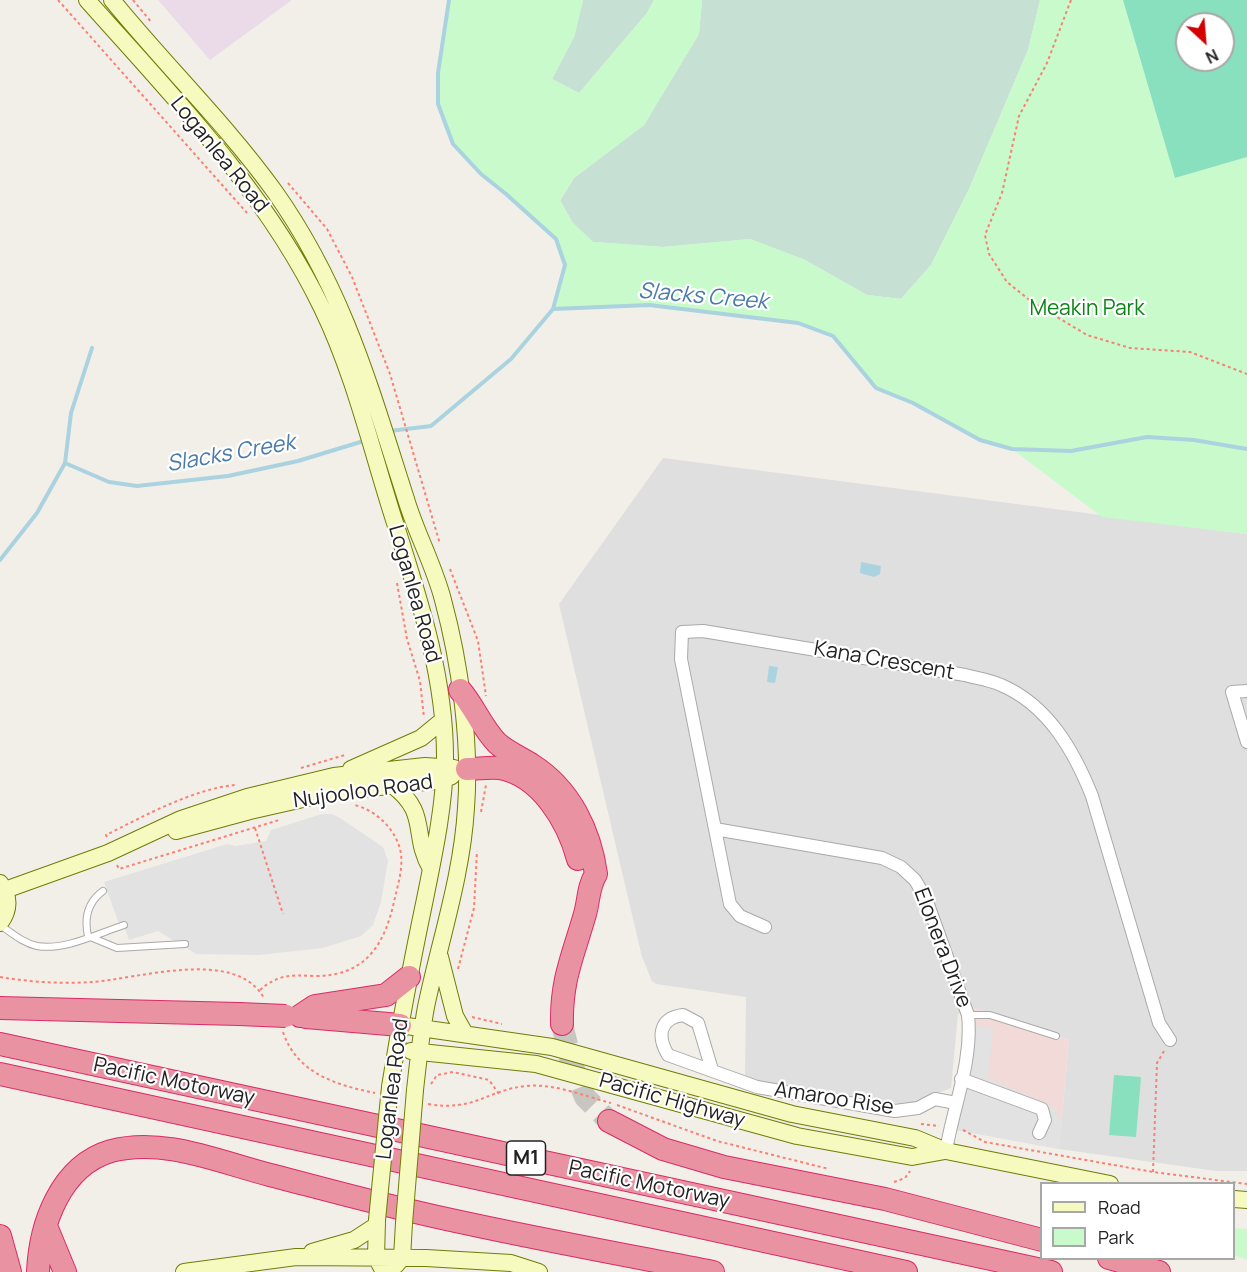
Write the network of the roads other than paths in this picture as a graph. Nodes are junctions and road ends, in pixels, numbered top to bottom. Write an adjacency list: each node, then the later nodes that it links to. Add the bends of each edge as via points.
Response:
1 (87, 0): 5 (main road, Loganlea Road, via 216,145 258,199 293,252 322,309 347,369 434,654)
2 (112, 0): 3 (main road, Loganlea Road, via 274,191 335,295 363,363 443,600)
3 (460, 690): 7 (main road, Loganlea Road); 13 (highway, via 497,743 543,773 571,805 581,820 593,857 596,874)
4 (1247, 691): 6 (street, via 1232,692)
5 (443, 720): 7 (main road, Loganlea Road); 8 (main road, via 421,738)
6 (1247, 742)
7 (461, 771): 8 (main road, Nujooloo Road, via 425,766); 9 (main road, Nujooloo Road); 12 (main road, Loganlea Road); 13 (highway, via 512,772 547,798 567,827 582,875); 21 (main road, Loganlea Road, via 462,853)
8 (334, 776): 11 (main road, Nujooloo Road, via 247,797 181,819)
9 (392, 785): 11 (main road, Nujooloo Road, via 334,792); 12 (main road, via 416,811 422,853)
10 (715, 829): 18 (street, Kana Crescent, via 730,904 740,916); 24 (street, Elonera Drive, via 882,858 901,867 926,898); 31 (street, Kana Crescent, via 681,659 682,633 714,633 965,675 1000,685 1033,705 1056,728 1078,762 1092,796 1159,1023)
11 (145, 837): 14 (main road, Nujooloo Road)
12 (431, 869): 22 (main road, Loganlea Road)
13 (590, 884): 26 (highway, via 562,994)
14 (2, 886): 16 (main road, via 7,908)
15 (103, 891): 19 (lane, via 94,897 87,914)
16 (0, 924): 19 (lane, via 39,946 57,946)
17 (124, 925): 19 (lane)
18 (765, 927)
19 (88, 936): 20 (lane, via 117,948)
20 (185, 944)
21 (439, 956): 28 (main road, Loganlea Road); 29 (main road, via 455,1016)
22 (409, 977): 25 (highway, via 386,996 315,1006); 27 (main road, Loganlea Road)
23 (0, 1008): 25 (highway, bridge)
24 (968, 1015): 30 (lane, via 990,1014); 37 (street, Elonera Drive, via 969,1047)
25 (293, 1016): 27 (highway)
26 (562, 1024)
27 (400, 1025): 28 (main road, Pacific Highway); 33 (main road, Loganlea Road)
28 (423, 1027): 29 (main road, Pacific Highway); 34 (main road, Loganlea Road)
29 (464, 1032): 41 (main road, Pacific Highway, via 552,1047 792,1114 915,1138)
30 (1056, 1036)
31 (1170, 1040)
32 (0, 1044): 59 (highway, Pacific Motorway / M1)
33 (396, 1049): 34 (main road, Pacific Highway); 43 (main road, Loganlea Road, bridge)
34 (420, 1052): 41 (main road, Pacific Highway, via 536,1064 797,1136 912,1157); 48 (main road, Loganlea Road, bridge, via 422,1088)
35 (712, 1070): 35 (street, Amaroo Rise, via 698,1023 683,1015 667,1020 660,1037 668,1055); 38 (street, Amaroo Rise, via 757,1087 895,1111 918,1108 935,1099)
36 (0, 1074): 58 (highway, Pacific Motorway / M1)
37 (962, 1079): 38 (street, Elonera Drive); 40 (street, via 1042,1109 1045,1120)
38 (956, 1103): 41 (street, Elonera Drive)
39 (609, 1121): 46 (highway, via 663,1149 724,1167 885,1199)
40 (1039, 1133)
41 (946, 1151): 42 (main road, Pacific Highway)
42 (1100, 1182)
43 (377, 1223): 47 (main road, via 354,1240); 50 (main road, Loganlea Road)
44 (45, 1226): 52 (highway); 53 (highway); 57 (highway, via 54,1202 80,1169 110,1152 148,1146 196,1154 433,1216)
45 (0, 1236): 51 (highway)
46 (1040, 1240)
47 (296, 1257): 50 (main road); 54 (main road)
48 (402, 1258): 50 (main road); 55 (main road); 56 (main road, via 511,1263)
49 (1115, 1260): 60 (highway)
50 (380, 1265)
51 (6, 1267)
52 (38, 1272)
53 (65, 1272)
54 (184, 1272)
55 (390, 1272)
56 (539, 1272)
57 (713, 1272)
58 (906, 1272)
59 (1051, 1272)
60 (1159, 1272)

